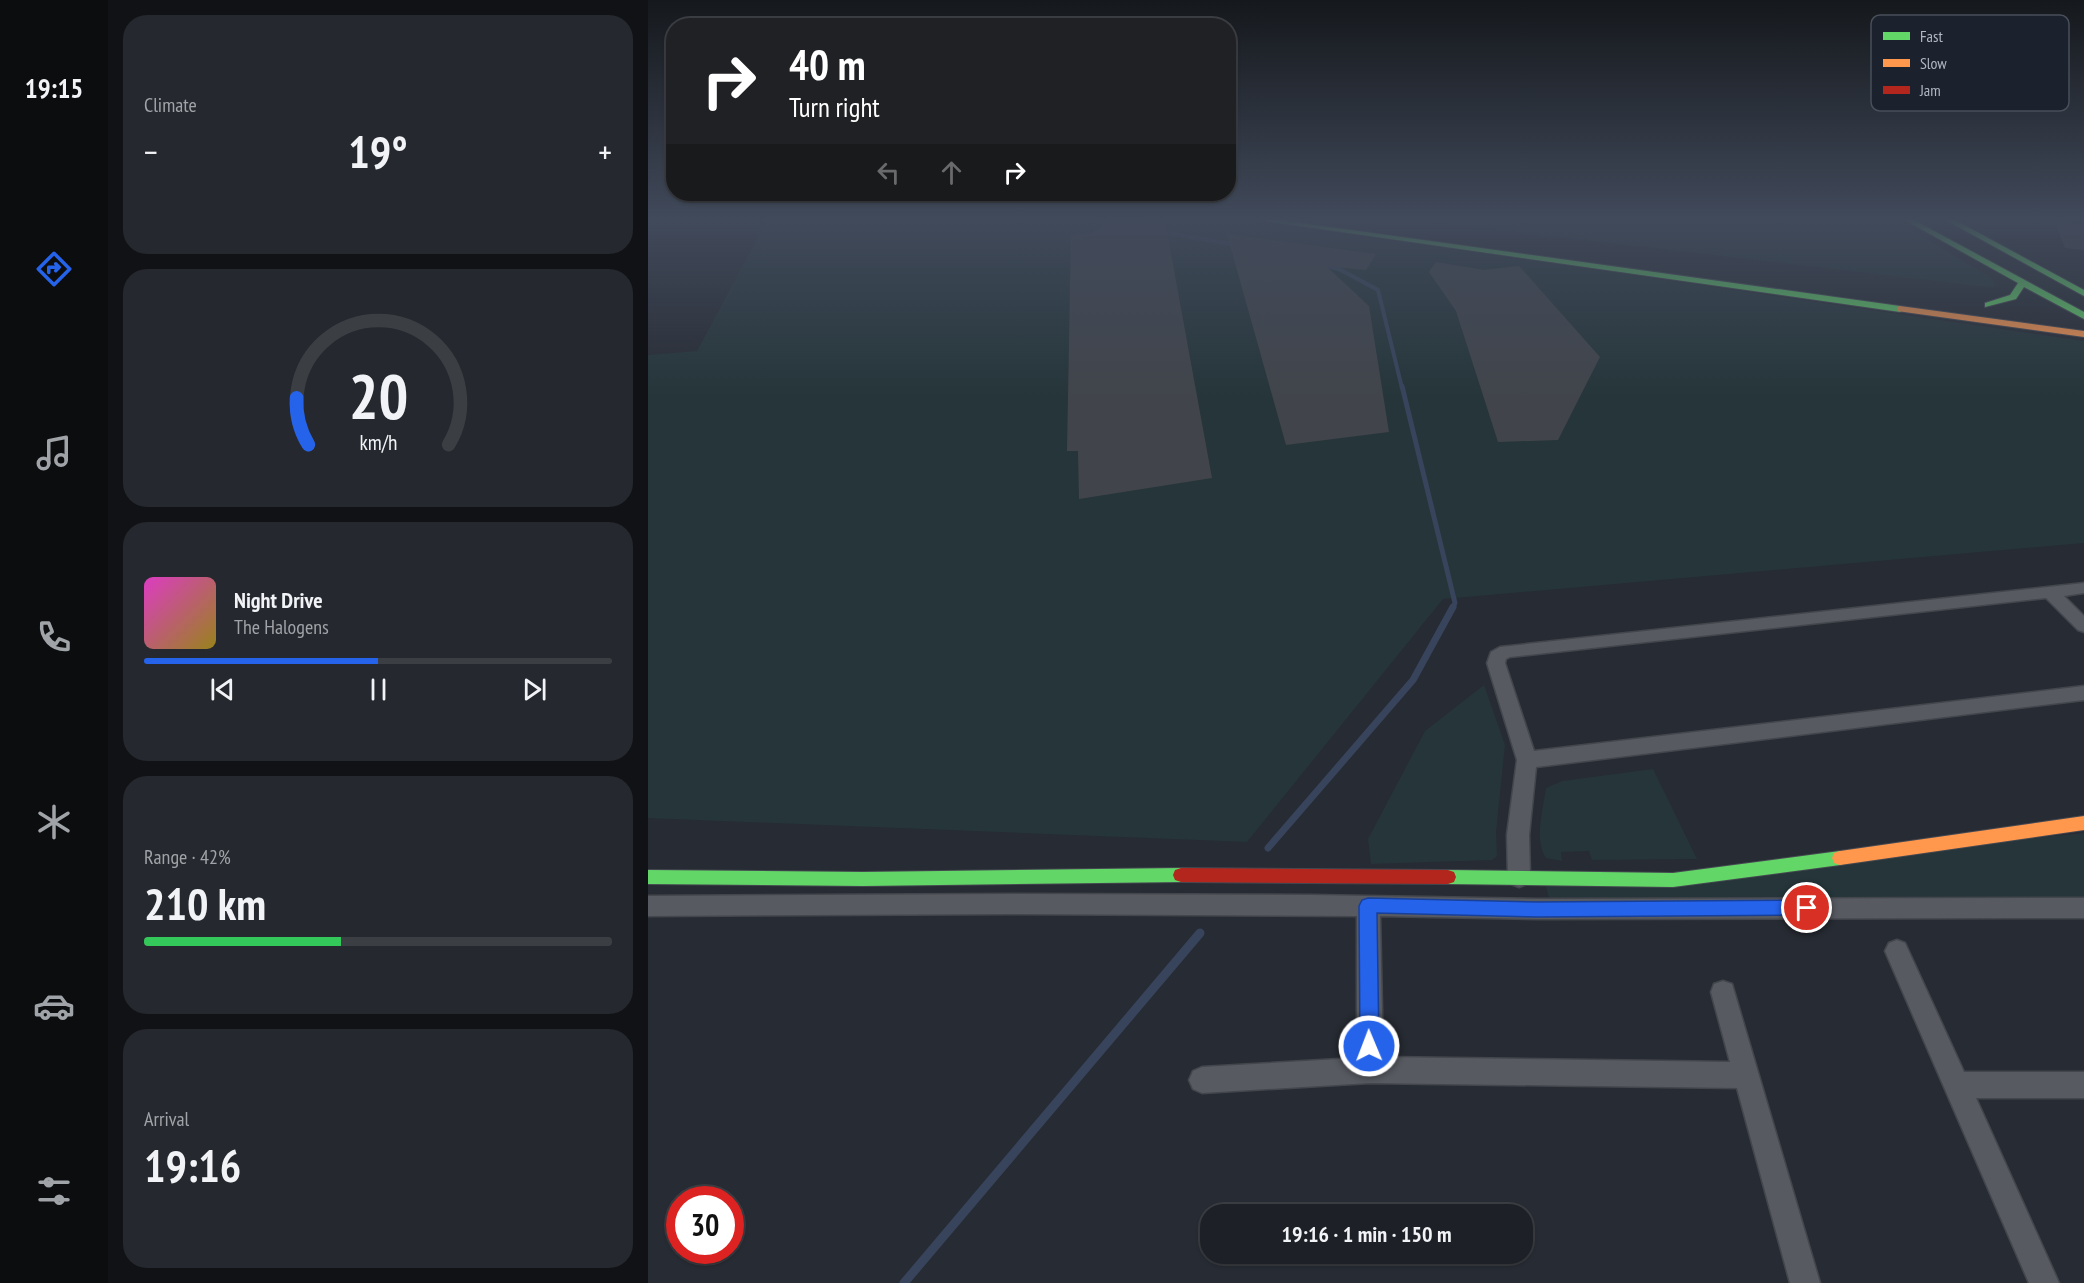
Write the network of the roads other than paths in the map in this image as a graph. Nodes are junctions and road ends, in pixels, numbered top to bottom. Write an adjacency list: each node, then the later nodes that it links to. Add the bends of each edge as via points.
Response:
1 (1686, 279): 9 (main road)
2 (2013, 279): 4 (main road)
3 (2058, 279): 5 (main road)
4 (2022, 284): 6 (main road, via 2018,295 1982,304); 8 (main road)
5 (2084, 293)
6 (2020, 309)
7 (2052, 314): 8 (main road)
8 (2084, 317)
9 (2084, 334)
10 (2084, 588): 11 (street)
11 (2050, 592): 12 (street); 14 (street, via 1506,651 1497,656 1496,663)
12 (2084, 626)
13 (2084, 693): 14 (street)
14 (1527, 760): 18 (street, via 1518,835)
15 (2084, 823): 18 (main road, via 1701,878)
16 (1314, 874): 17 (main road); 18 (main road); 19 (street)
17 (648, 877)
18 (1526, 877): 23 (street)
19 (1312, 905): 20 (street); 21 (street)
20 (648, 906)
21 (1368, 906): 23 (street); 26 (street)
22 (2084, 908): 23 (street)
23 (1537, 909)
24 (1897, 951): 29 (street)
25 (1723, 992): 27 (street)
26 (1370, 1070): 27 (street); 28 (street)
27 (1745, 1075): 31 (street)
28 (1202, 1080)
29 (1956, 1085): 30 (street); 32 (street)
30 (2084, 1085)
31 (1805, 1283)
32 (2044, 1283)

